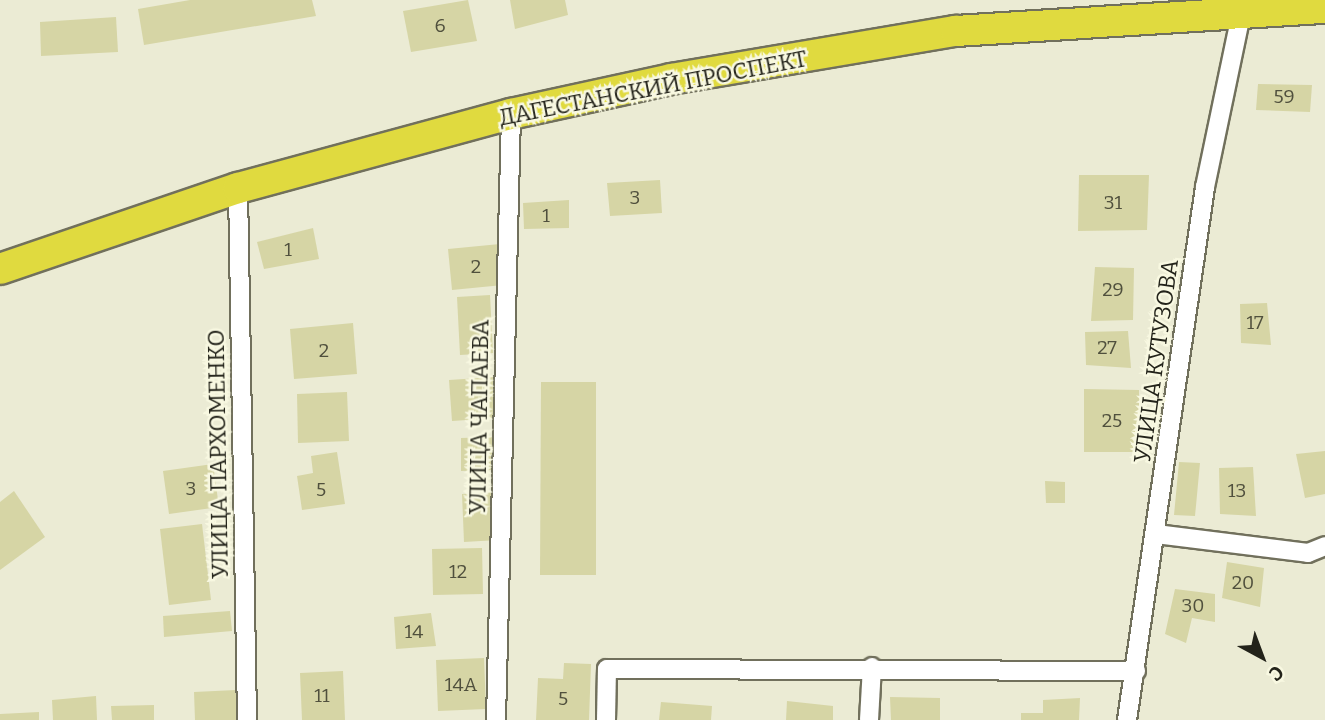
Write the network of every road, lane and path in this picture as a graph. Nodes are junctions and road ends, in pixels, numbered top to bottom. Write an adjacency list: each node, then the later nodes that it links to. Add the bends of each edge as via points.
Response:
1 (1325, 8): 2 (highway, ДАГЕСТАНСКИЙ ПРОСПЕКТ)
2 (1242, 10): 3 (highway, ДАГЕСТАНСКИЙ ПРОСПЕКТ, via 956,31 671,79); 6 (street, УЛИЦА КУТУЗОВА, via 1205,187)
3 (511, 114): 4 (highway, ДАГЕСТАНСКИЙ ПРОСПЕКТ); 11 (street, УЛИЦА ЧАПАЕВА)
4 (238, 188): 5 (highway, ДАГЕСТАНСКИЙ ПРОСПЕКТ); 10 (street, УЛИЦА ПАРХОМЕНКО)
5 (0, 269)
6 (1156, 534): 7 (street, via 1308,553); 9 (street, УЛИЦА КУТУЗОВА)
7 (1325, 547)
8 (872, 667): 9 (street); 12 (street, via 607,669); 13 (street)
9 (1136, 671): 14 (street, УЛИЦА КУТУЗОВА)
10 (247, 720)
11 (496, 720)
12 (606, 720)
13 (869, 720)
14 (1127, 720)

